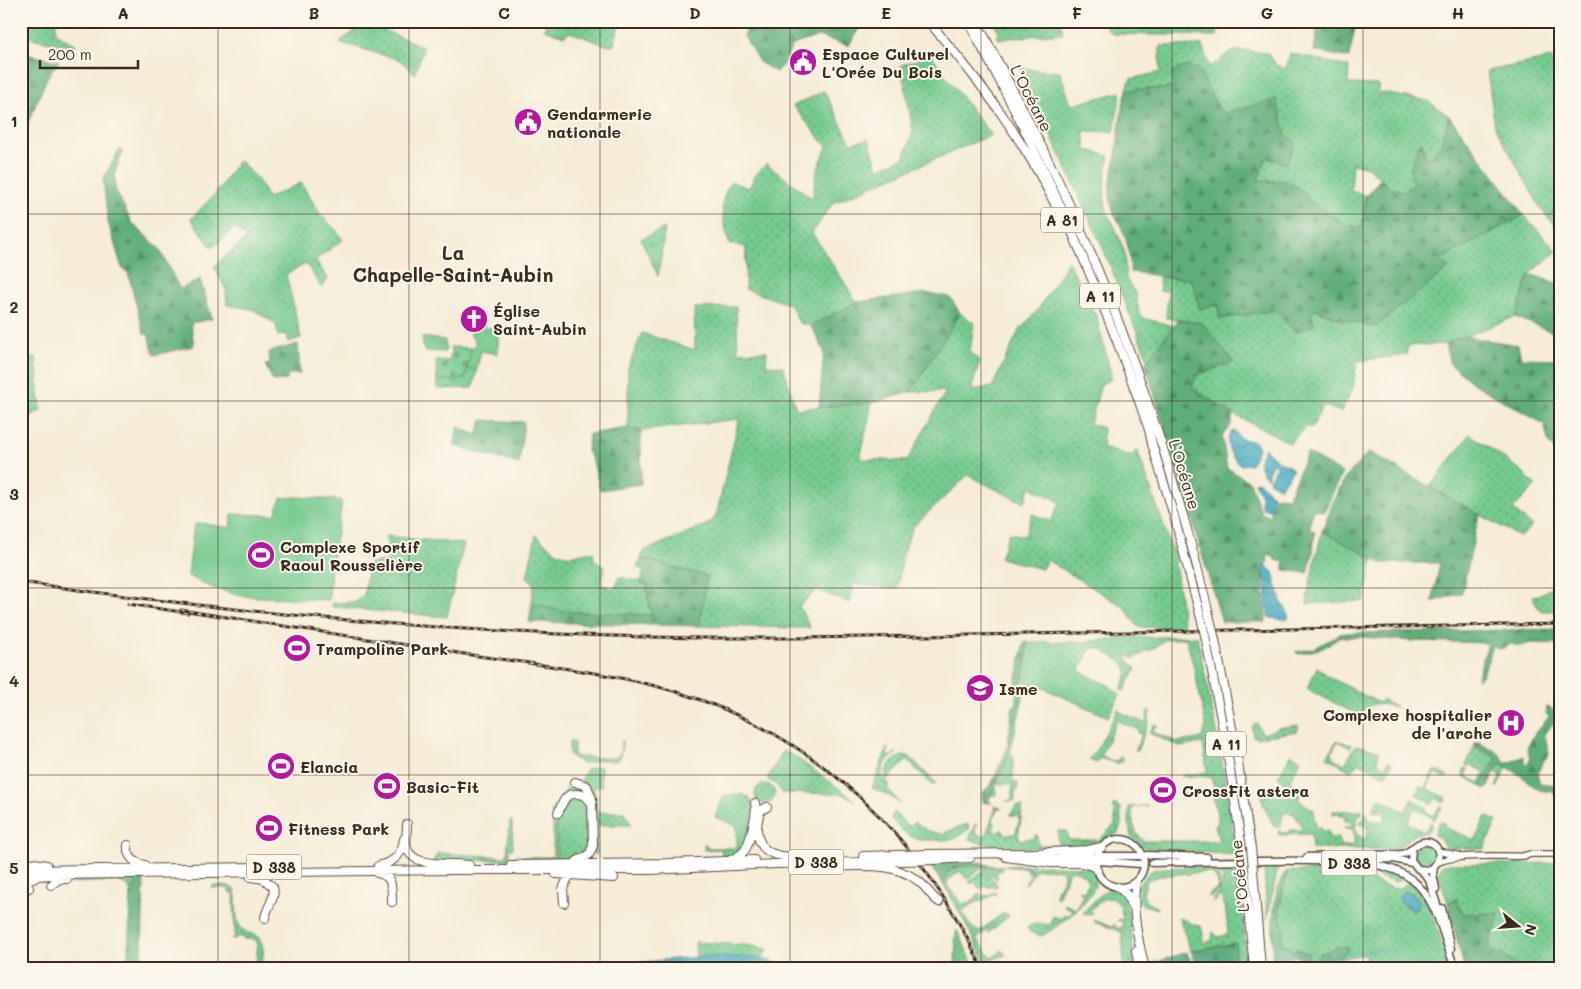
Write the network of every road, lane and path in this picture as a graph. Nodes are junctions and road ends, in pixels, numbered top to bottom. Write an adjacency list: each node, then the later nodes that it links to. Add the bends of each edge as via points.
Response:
1 (928, 21): 4 (highway, A 81, via 982,86 1043,182 1092,285)
2 (968, 21): 4 (highway, L’Océane / A 11, via 1077,240 1124,358)
3 (976, 21): 63 (highway, L’Océane / A 11, bridge, via 1024,110 1093,258 1124,334 1172,475 1215,640 1235,743 1251,848)
4 (1152, 444): 62 (highway, L’Océane / A 11, bridge, via 1202,622 1228,750)
5 (575, 782): 6 (highway, via 587,786)
6 (592, 803): 9 (highway, via 583,795 571,795 564,799); 29 (highway, via 591,853 579,861)
7 (755, 803): 26 (highway, via 745,850 736,857)
8 (767, 807): 18 (highway, via 761,810 756,824 762,846 777,855)
9 (558, 813)
10 (128, 844): 36 (highway, via 128,852 135,862)
11 (1102, 847): 14 (highway, D 338); 15 (main road, via 1120,839 1132,842); 40 (main road, via 1097,857)
12 (1412, 850): 13 (main road, via 1426,842 1433,844); 23 (main road, D 338, via 1396,854); 27 (main road)
13 (1438, 851): 21 (main road); 33 (main road)
14 (1033, 853): 19 (highway, D 338); 20 (main road, D 338, via 1092,858)
15 (1140, 853): 23 (main road, D 338, via 1177,852); 35 (main road, via 1144,858); 35 (main road, D 338, via 1100,858)
16 (1560, 854): 21 (main road)
17 (1147, 855): 23 (main road, D 338)
18 (812, 857): 22 (highway, D 338); 30 (highway, D 338)
19 (932, 857): 20 (highway, D 338); 22 (highway, D 338, bridge)
20 (1010, 857): 40 (highway, D 338, via 1051,863 1082,863)
21 (1467, 857): 33 (main road)
22 (901, 858): 31 (highway, D 338)
23 (1206, 859): 24 (main road, D 338); 28 (main road, D 338); 35 (main road, D 338, via 1156,858)
24 (1290, 860): 27 (main road, D 338, via 1394,859); 64 (main road, D 338, via 1374,865 1409,878 1433,906)
25 (21, 861): 42 (highway, D 338)
26 (711, 862): 29 (highway, D 338); 30 (highway, D 338)
27 (1412, 862): 41 (main road)
28 (1152, 863)
29 (550, 864): 32 (highway, D 338)
30 (737, 864): 31 (highway, D 338); 39 (highway, D 338)
31 (854, 864): 57 (highway, via 896,869 919,880)
32 (469, 865): 34 (highway, D 338); 34 (highway, via 416,860 407,848 407,824 401,852 391,862)
33 (1435, 865): 41 (main road); 59 (main road, D 338, via 1434,880)
34 (378, 866): 36 (highway, D 338)
35 (1142, 866): 51 (main road, via 1142,874)
36 (169, 868): 42 (highway, D 338)
37 (21, 870): 42 (highway, D 338)
38 (451, 870): 39 (highway, D 338); 43 (highway, D 338); 50 (highway)
39 (651, 870): 45 (highway)
40 (1097, 870): 54 (main road, via 1105,882)
41 (1421, 870): 59 (main road, D 338, via 1431,885)
42 (131, 871): 44 (highway, D 338); 46 (highway, D 338)
43 (320, 871): 44 (highway, D 338); 55 (highway, via 382,874 391,883)
44 (177, 873): 58 (highway, via 267,880 273,887 274,896)
45 (580, 873)
46 (91, 874): 47 (highway, D 338); 53 (highway, via 84,878 59,879)
47 (73, 875): 48 (highway, D 338); 52 (highway, via 34,878)
48 (21, 877)
49 (568, 878): 56 (highway, via 563,889)
50 (614, 878)
51 (1136, 882): 54 (main road); 61 (highway, via 1134,912)
52 (21, 883)
53 (51, 885)
54 (1118, 887): 60 (highway, via 1130,901)
55 (392, 902)
56 (564, 902)
57 (939, 902)
58 (265, 918)
59 (1452, 953): 64 (main road, D 338)
60 (1139, 968)
61 (1145, 968)
62 (1254, 968)
63 (1261, 968)
64 (1455, 968)

